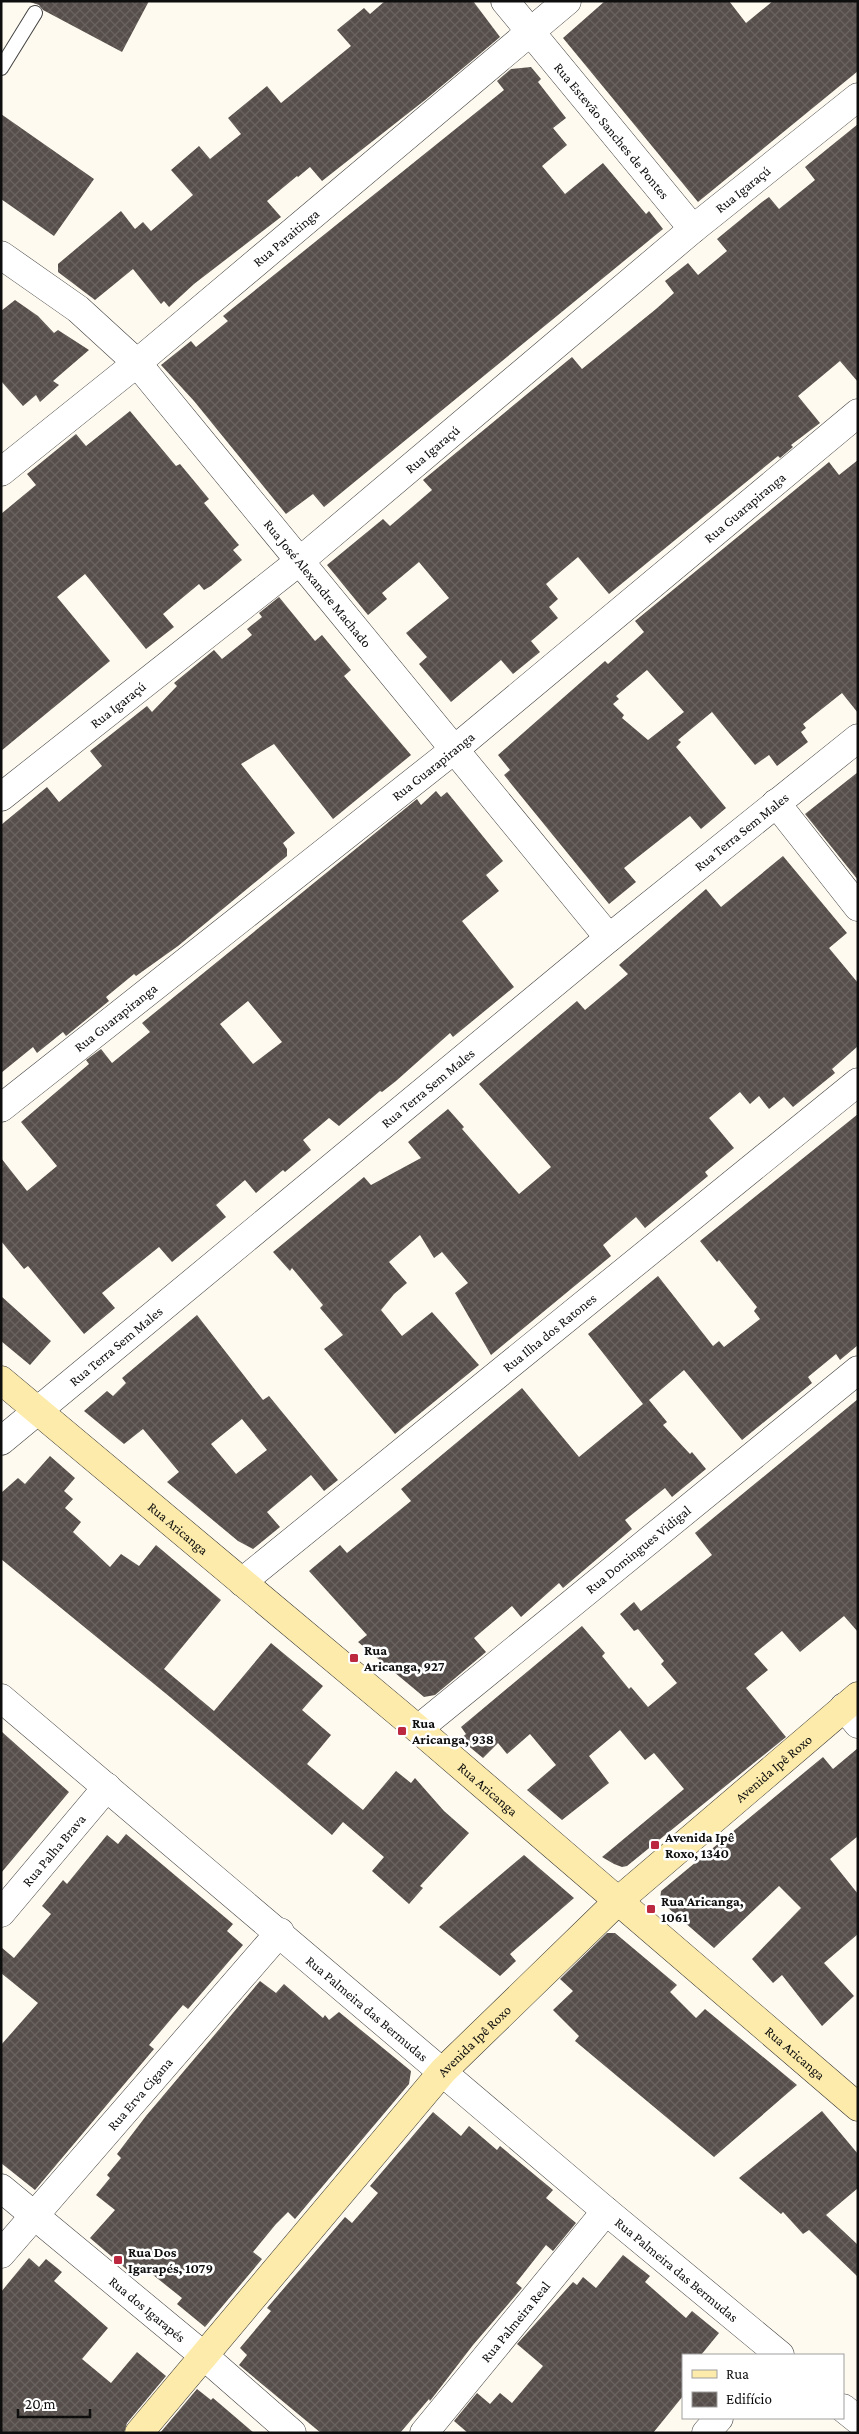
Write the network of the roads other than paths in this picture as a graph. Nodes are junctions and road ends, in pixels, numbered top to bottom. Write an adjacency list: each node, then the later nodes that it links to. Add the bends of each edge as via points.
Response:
1 (505, 1): 4 (street, Rua Estevão Sanches de Pontes)
2 (567, 1): 4 (street, Rua Paraitinga)
3 (35, 14): 5 (lane)
4 (530, 31): 7 (street, Rua Estevão Sanches de Pontes); 9 (street, Rua Paraitinga)
5 (1, 68)
6 (858, 97): 7 (street, Rua Igaraçú)
7 (693, 229): 12 (street, Rua Igaraçú)
8 (1, 255): 9 (street, Rua José Alexandre Machado, via 78,309)
9 (137, 363): 11 (street, Rua Paraitinga); 12 (street, Rua José Alexandre Machado)
10 (858, 413): 14 (street, Rua Guarapiranga)
11 (1, 472)
12 (301, 560): 14 (street, Rua José Alexandre Machado); 15 (street, Rua Igaraçú)
13 (858, 738): 16 (street, Rua Terra Sem Males)
14 (455, 749): 18 (street, Rua José Alexandre Machado); 20 (street, Rua Guarapiranga)
15 (1, 797)
16 (776, 803): 17 (street); 18 (street, Rua Terra Sem Males)
17 (858, 907)
18 (609, 938): 23 (street, Rua Terra Sem Males)
19 (858, 1082): 25 (street, Rua Ilha dos Ratones)
20 (1, 1108)
21 (858, 1370): 28 (street, Rua Domingues Vidigal)
22 (1, 1380): 23 (street, Rua Aricanga)
23 (38, 1410): 24 (street, Rua Terra Sem Males); 25 (street, Rua Aricanga)
24 (1, 1441)
25 (242, 1582): 28 (street, Rua Aricanga)
26 (1, 1698): 29 (street, Rua Palmeira das Bermudas)
27 (853, 1709): 30 (street, Avenida Ipê Roxo)
28 (418, 1729): 30 (street, Rua Aricanga)
29 (107, 1787): 31 (street, Rua Palha Brava); 32 (street, Rua Palmeira das Bermudas)
30 (618, 1901): 33 (street, Avenida Ipê Roxo); 34 (street, Rua Aricanga)
31 (1, 1914)
32 (280, 1932): 33 (street, Rua Palmeira das Bermudas); 37 (street, Rua Erva Cigana)
33 (443, 2070): 36 (street, Rua Palmeira das Bermudas); 40 (street, Avenida Ipê Roxo)
34 (858, 2107)
35 (1, 2188): 37 (street, Rua dos Igarapés)
36 (606, 2211): 39 (street, Rua Palmeira das Bermudas); 46 (street, Rua Palmeira Real)
37 (34, 2216): 38 (street, Rua Erva Cigana); 40 (street, Rua dos Igarapés)
38 (1, 2254)
39 (776, 2354)
40 (204, 2356): 44 (street, Avenida Ipê Roxo); 45 (street, Rua dos Igarapés)
41 (844, 2409): 43 (street)
42 (718, 2419): 47 (street)
43 (858, 2420)
44 (139, 2433)
45 (292, 2433)
46 (424, 2433)
47 (706, 2433)

